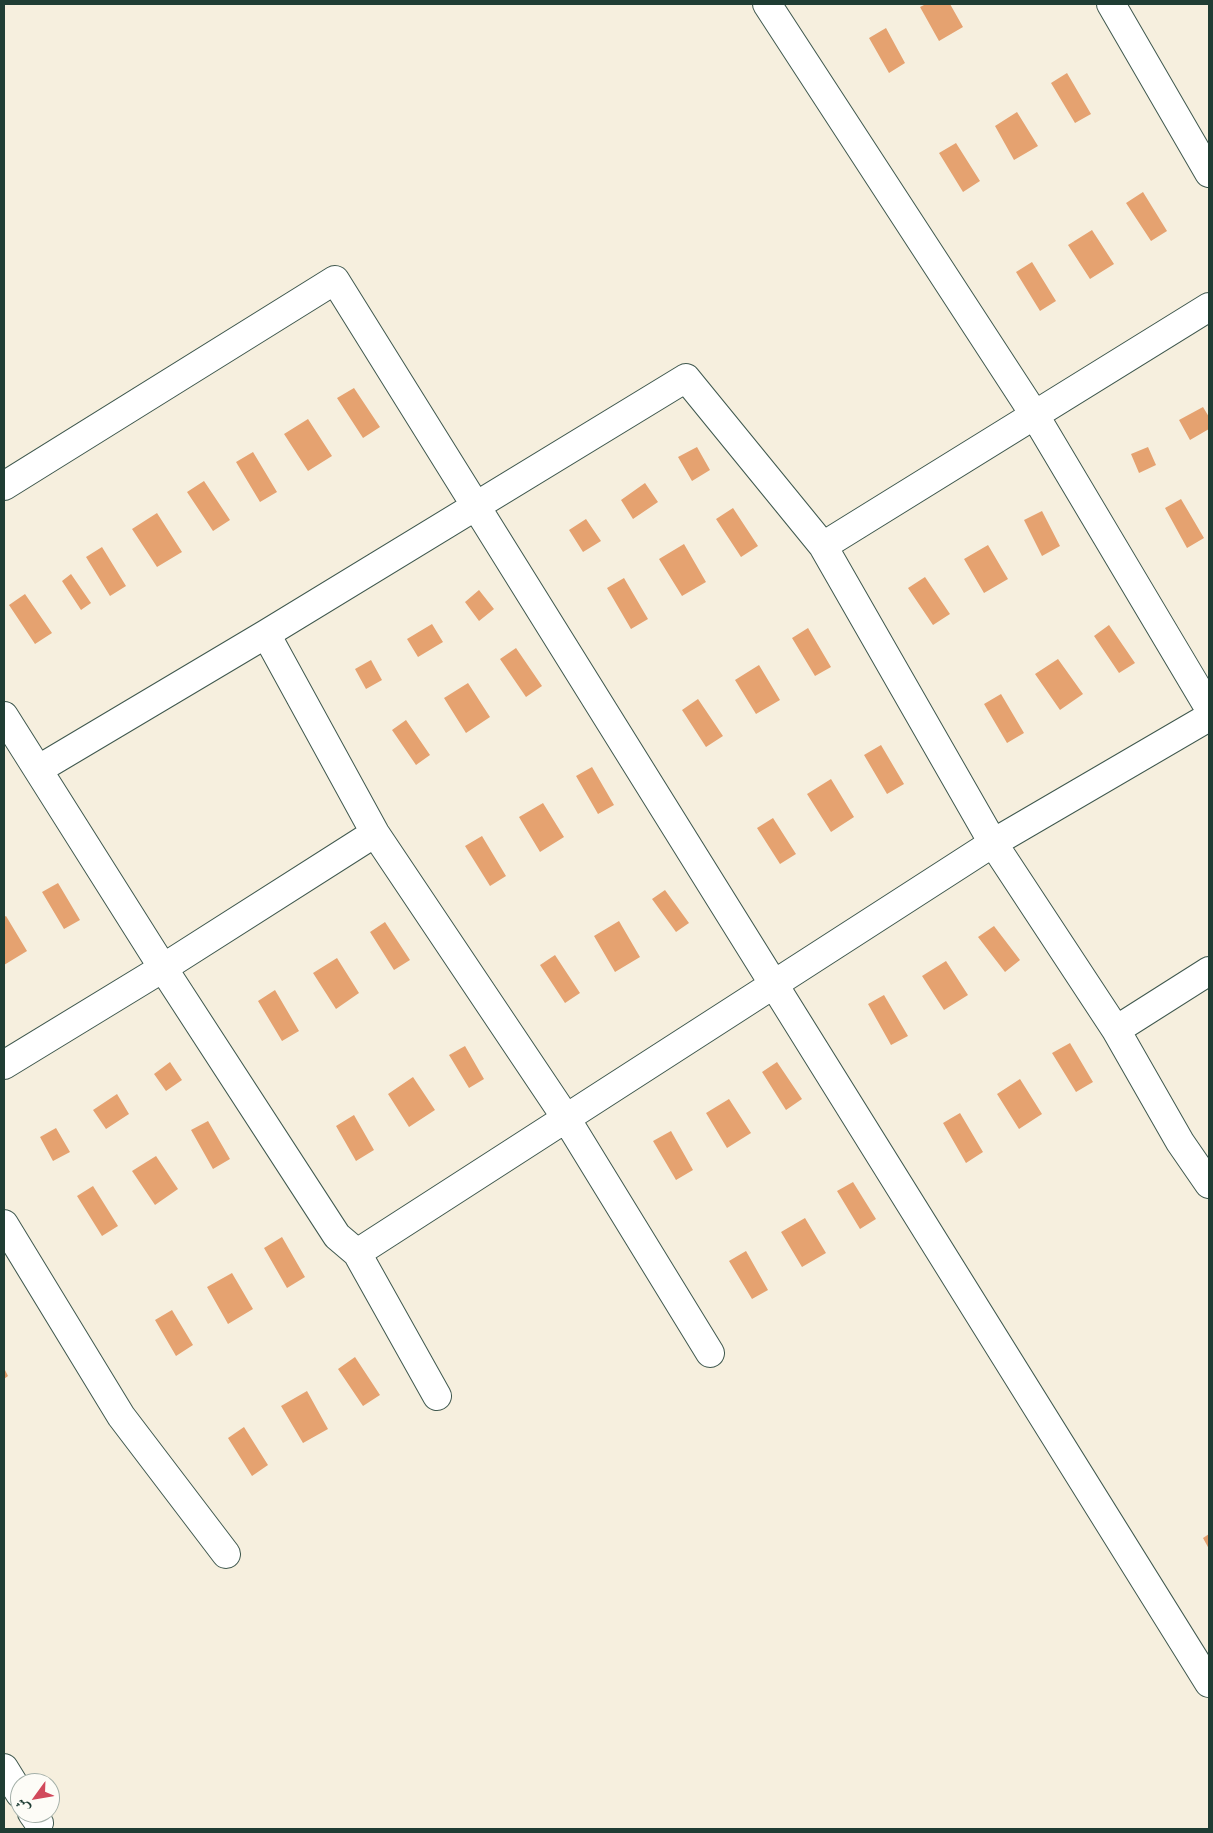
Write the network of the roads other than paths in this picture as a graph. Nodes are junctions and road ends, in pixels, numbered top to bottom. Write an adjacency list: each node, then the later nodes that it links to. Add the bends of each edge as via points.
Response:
1 (767, 4): 5 (street)
2 (1111, 4): 3 (street)
3 (1209, 172)
4 (1209, 307): 5 (street)
5 (1034, 414): 8 (street); 10 (street)
6 (4, 486): 7 (street, via 335,280)
7 (476, 506): 8 (street, via 686,378); 9 (street); 18 (street)
8 (823, 546): 15 (street)
9 (266, 634): 13 (street); 14 (street)
10 (1209, 708)
11 (4, 716): 13 (street)
12 (1209, 717): 15 (street)
13 (39, 769): 16 (street)
14 (375, 833): 16 (street); 21 (street)
15 (993, 843): 18 (street); 19 (street)
16 (163, 968): 20 (street); 24 (street, via 337,1236)
17 (1209, 972): 19 (street)
18 (774, 984): 21 (street); 28 (street)
19 (1116, 1030): 22 (street, via 1180,1142)
20 (4, 1066)
21 (566, 1118): 24 (street); 25 (street)
22 (1209, 1184)
23 (4, 1224): 27 (street, via 121,1416)
24 (357, 1253): 26 (street)
25 (710, 1353)
26 (437, 1396)
27 (226, 1554)
28 (1209, 1683)

